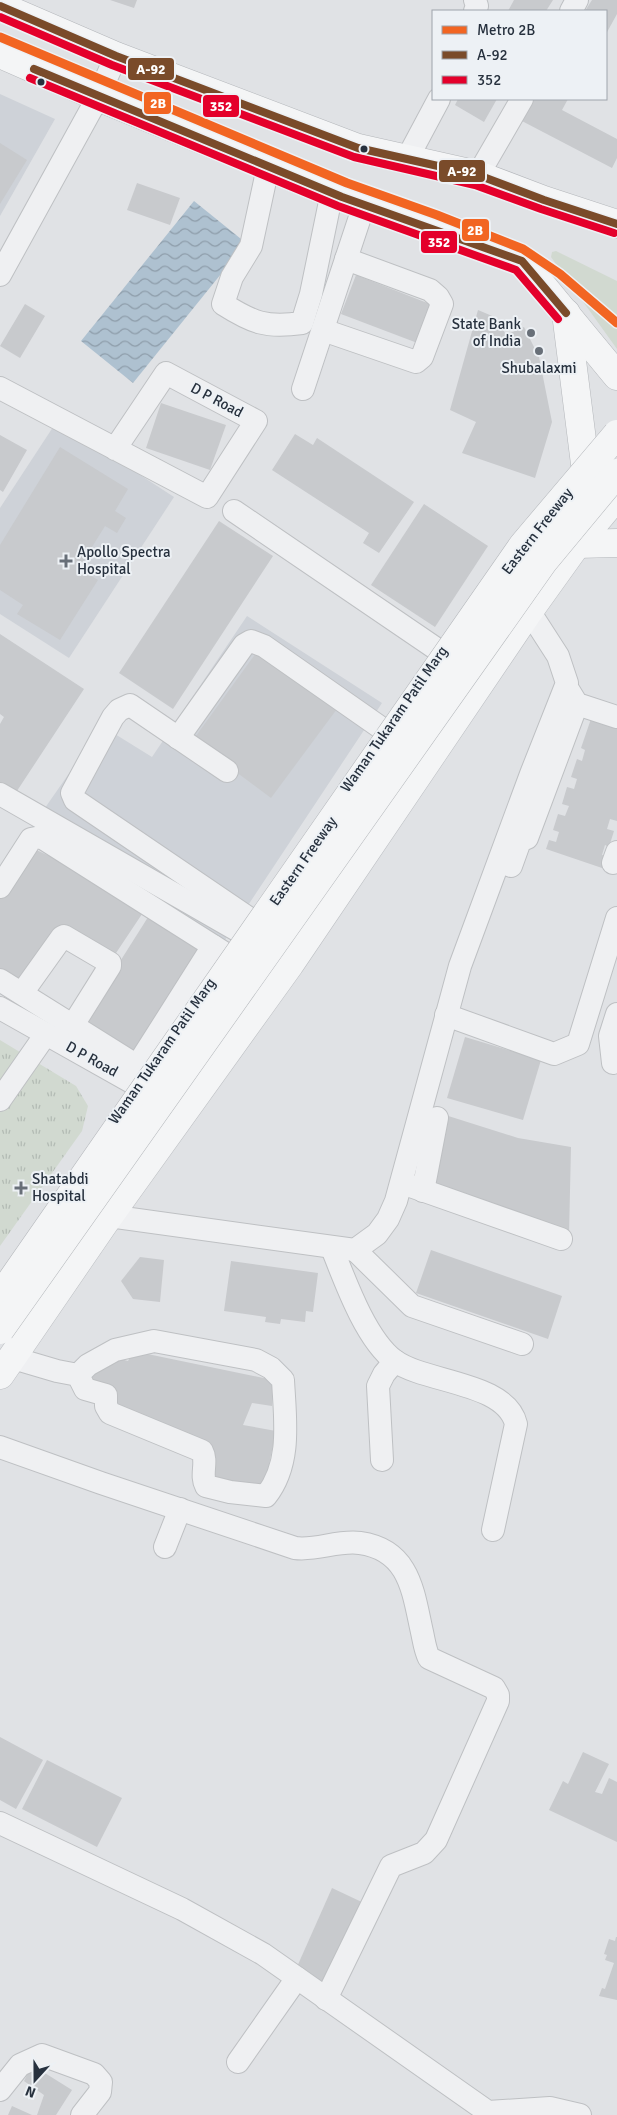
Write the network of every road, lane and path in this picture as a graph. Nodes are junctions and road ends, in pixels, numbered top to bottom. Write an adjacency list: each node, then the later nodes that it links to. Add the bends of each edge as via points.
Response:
1 (0, 6): 3 (main road)
2 (0, 54): 4 (main road)
3 (116, 56): 4 (street); 7 (main road, via 358,148)
4 (98, 97): 8 (main road); 14 (street)
5 (438, 100): 7 (street)
6 (521, 100): 9 (street)
7 (407, 159): 9 (main road)
8 (268, 167): 10 (main road); 10 (street, via 251,246 232,277 223,304 261,324 282,326 302,323)
9 (478, 175): 12 (main road)
10 (332, 192): 11 (main road)
11 (364, 205): 13 (street); 15 (main road, via 522,261)
12 (617, 224)
13 (346, 259): 16 (street); 16 (street, via 430,290 442,304 422,357 416,362)
14 (0, 275)
15 (566, 314): 17 (main road); 23 (main road)
16 (323, 330): 19 (street)
17 (617, 376)
18 (0, 388): 22 (street, D P Road)
19 (303, 389)
20 (617, 434): 63 (main road, Eastern Freeway, bridge, via 524,545)
21 (617, 444): 23 (main road, Waman Tukaram Patil Marg)
22 (115, 448): 22 (street, D P Road, via 207,497 256,421 166,373)
23 (585, 464): 30 (main road, Waman Tukaram Patil Marg, via 554,495)
24 (617, 473): 64 (main road, Eastern Freeway, bridge, via 544,561)
25 (617, 496): 28 (main road)
26 (234, 511): 30 (street)
27 (617, 543): 28 (main road)
28 (577, 544): 29 (main road)
29 (530, 611): 31 (main road); 32 (street, via 558,656)
30 (446, 645): 31 (main road); 35 (main road, Waman Tukaram Patil Marg)
31 (490, 668): 43 (main road)
32 (567, 683): 33 (street); 49 (street, via 460,966)
33 (577, 704): 34 (street); 39 (street, via 527,838 520,841)
34 (617, 717)
35 (387, 732): 36 (street, via 264,646 251,641 244,645); 42 (main road, Waman Tukaram Patil Marg)
36 (178, 738): 37 (street); 42 (street, via 130,705 119,710 72,793 75,800)
37 (227, 771)
38 (0, 794): 42 (street)
39 (509, 872)
40 (0, 887): 44 (street, via 31,839 41,837)
41 (617, 918): 49 (street, via 578,1044 554,1054)
42 (254, 919): 43 (main road); 44 (main road, Waman Tukaram Patil Marg)
43 (311, 934): 55 (main road)
44 (221, 951): 53 (main road, Waman Tukaram Patil Marg)
45 (0, 980): 46 (street)
46 (22, 993): 50 (street); 50 (street, via 64,936 110,963)
47 (0, 1008): 51 (street, D P Road)
48 (617, 1014): 52 (street, via 610,1036)
49 (446, 1015): 57 (street, via 427,1081)
50 (72, 1025): 53 (street)
51 (46, 1034): 53 (street, D P Road); 54 (street)
52 (613, 1063)
53 (140, 1074): 55 (street, D P Road); 62 (main road, Waman Tukaram Patil Marg)
54 (0, 1100)
55 (183, 1112): 58 (main road)
56 (437, 1118): 57 (street)
57 (412, 1187): 59 (street); 61 (street, via 377,1234)
58 (109, 1216): 60 (street); 67 (main road)
59 (561, 1239)
60 (332, 1248): 61 (street); 66 (street, via 355,1304 375,1339)
61 (355, 1250): 65 (street, via 412,1306)
62 (0, 1282)
63 (0, 1297)
64 (0, 1330)
65 (522, 1344)
66 (395, 1361): 70 (street, via 378,1386); 72 (street, via 489,1394 514,1414 516,1424)
67 (7, 1367): 68 (street)
68 (78, 1375): 68 (street, via 85,1388 106,1395 110,1413 202,1451 206,1486 266,1496 275,1484 286,1446 283,1380 271,1368 256,1360 154,1341 116,1350 88,1365)
69 (0, 1447): 71 (street)
70 (382, 1460)
71 (180, 1510): 73 (street); 76 (street, via 295,1548 358,1542 375,1546 391,1555 410,1582 429,1658 488,1684 498,1695 498,1702 436,1840 424,1853 391,1866)
72 (493, 1530)
73 (165, 1547)
74 (0, 1823): 75 (street, via 182,1909 263,1954)
75 (297, 1978): 76 (street); 77 (street)
76 (326, 1999): 79 (street)
77 (238, 2062)
78 (0, 2090): 80 (street, via 20,2065 42,2055 94,2074 101,2082 100,2092)
79 (488, 2114): 81 (street, via 550,2108)
80 (82, 2115)
81 (580, 2115)

